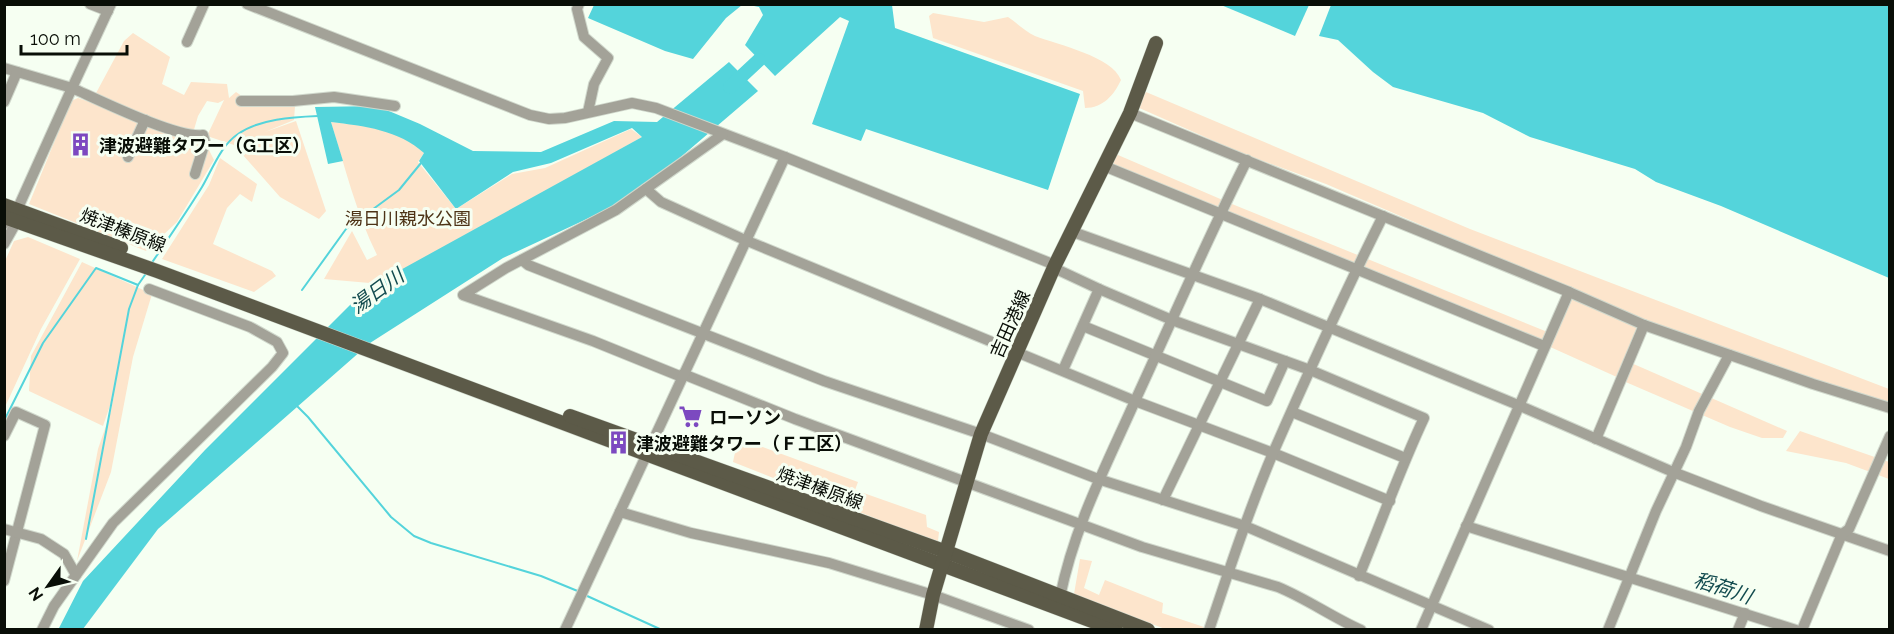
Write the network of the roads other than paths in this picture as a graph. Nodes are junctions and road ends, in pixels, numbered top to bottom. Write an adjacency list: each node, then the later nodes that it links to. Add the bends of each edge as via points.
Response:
1 (90, 4): 5 (street)
2 (204, 4): 6 (street)
3 (247, 4): 14 (street, via 531,115 549,119)
4 (579, 4): 14 (street, via 584,37 608,58 594,84)
5 (110, 8): 10 (street)
6 (187, 42)
7 (1156, 43): 15 (main road, 吉田港線)
8 (4, 68): 9 (street)
9 (17, 72): 10 (street); 12 (street)
10 (72, 88): 16 (street); 25 (street)
11 (241, 101): 13 (street, via 334,96)
12 (4, 102)
13 (395, 106)
14 (588, 112): 17 (street, via 632,103 656,108)
15 (1130, 112): 20 (street); 21 (main road, 吉田港線)
16 (145, 120): 18 (street); 22 (street, via 194,137 203,135 206,142)
17 (721, 134): 19 (street); 23 (street)
18 (128, 157)
19 (784, 157): 28 (street); 31 (street)
20 (1247, 160): 24 (street); 26 (street)
21 (1104, 166): 24 (street); 27 (main road, 吉田港線)
22 (195, 174)
23 (646, 189): 28 (street, via 661,202); 30 (street, via 616,210)
24 (1220, 213): 32 (street); 33 (street)
25 (9, 216): 29 (street); 62 (main road, 焼津榛原線, via 136,259 376,353 520,397)
26 (1383, 216): 32 (street); 36 (street)
27 (1073, 232): 31 (main road, 吉田港線); 33 (street)
28 (745, 240): 42 (street); 45 (street)
29 (4, 244)
30 (522, 260): 42 (street); 51 (street, via 463,295)
31 (1055, 267): 35 (street); 45 (main road, 吉田港線)
32 (1356, 270): 41 (street); 44 (street)
33 (1194, 275): 37 (street); 38 (street)
34 (149, 289): 80 (street, via 250,327 277,342 283,353 113,523)
35 (1099, 289): 38 (street); 40 (street)
36 (1569, 292): 39 (street); 44 (street)
37 (1260, 299): 41 (street); 43 (street)
38 (1172, 320): 43 (street); 46 (street)
39 (1644, 325): 47 (street); 61 (street)
40 (1083, 326): 46 (street); 49 (street)
41 (1329, 326): 50 (street); 54 (street)
42 (702, 333): 51 (street); 58 (street, via 824,381)
43 (1238, 344): 48 (street); 52 (street)
44 (1544, 346): 54 (street)
45 (1018, 352): 49 (street); 58 (main road, 吉田港線)
46 (1155, 355): 52 (street); 53 (street)
47 (1729, 355): 55 (street); 65 (street)
48 (1285, 361): 50 (street); 52 (street, via 1267,401)
49 (1063, 370): 53 (street)
50 (1310, 370): 56 (street); 64 (street, via 1424,418)
51 (683, 376): 62 (street); 67 (street)
52 (1221, 382): 57 (street)
53 (1135, 401): 57 (street); 66 (street)
54 (1518, 405): 61 (street); 73 (street)
55 (1890, 408)
56 (1292, 412): 63 (street); 64 (street)
57 (1198, 425): 63 (street); 68 (street)
58 (981, 434): 66 (street); 67 (main road, 吉田港線)
59 (4, 436): 75 (street, via 16,412 45,424)
60 (1890, 436): 76 (street, via 1850,530)
61 (1596, 439): 65 (street)
62 (648, 450): 70 (street); 78 (main road, 焼津榛原線)
63 (1273, 453): 69 (street); 72 (street)
64 (1405, 458): 69 (street)
65 (1673, 472): 76 (street); 82 (street)
66 (1098, 479): 68 (street); 71 (street)
67 (966, 482): 71 (street); 78 (main road, 吉田港線)
68 (1163, 500): 72 (street)
69 (1390, 501): 81 (street)
70 (620, 512): 84 (street, via 691,533 829,563); 90 (street)
71 (1080, 524): 79 (street); 85 (street)
72 (1245, 526): 79 (street); 81 (street)
73 (1466, 526): 82 (street); 86 (street)
74 (4, 529): 75 (street)
75 (16, 532): 80 (street, via 41,539 64,554); 83 (street)
76 (1842, 534): 77 (street); 102 (street)
77 (1890, 551)
78 (945, 558): 84 (main road, 吉田港線); 85 (main road, 焼津榛原線); 93 (main road, 焼津榛原線)
79 (1229, 572): 95 (street); 96 (street, via 1298,596)
80 (76, 575): 89 (street)
81 (1359, 576): 86 (street)
82 (1630, 578): 87 (street); 99 (street)
83 (4, 581)
84 (933, 595): 91 (main road, 吉田港線); 92 (street)
85 (1060, 597): 94 (main road, 焼津榛原線)
86 (1432, 606): 97 (street); 98 (street)
87 (1745, 613): 88 (street); 100 (street)
88 (1772, 625): 101 (street)
89 (42, 630)
90 (565, 630)
91 (926, 630)
92 (1029, 630)
93 (1116, 630)
94 (1148, 630)
95 (1209, 630)
96 (1361, 630)
97 (1421, 630)
98 (1489, 630)
99 (1608, 630)
100 (1737, 630)
101 (1796, 630)
102 (1802, 630)

